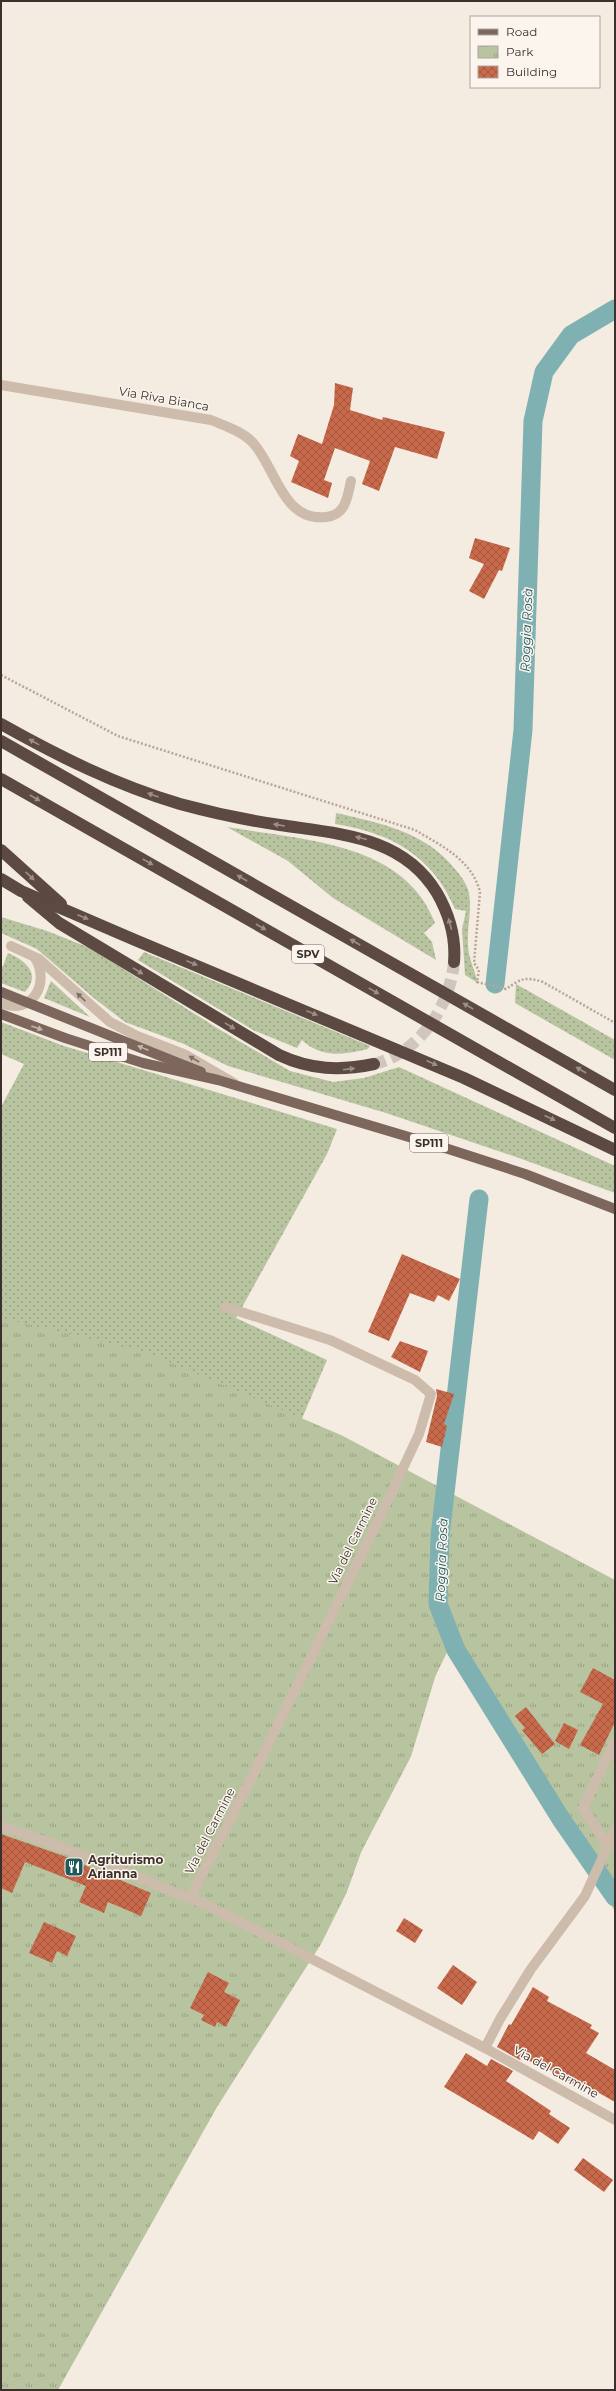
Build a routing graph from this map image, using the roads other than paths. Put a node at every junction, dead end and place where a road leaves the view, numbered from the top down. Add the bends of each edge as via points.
1 (1, 385) edge
2 (351, 481) dead end
3 (1, 724) edge
4 (1, 741) edge
5 (1, 779) edge
6 (1, 850) edge
7 (1, 879) edge
8 (21, 891) junction
9 (66, 910) junction
10 (11, 946) dead end
11 (34, 956) junction
12 (454, 962) tunnel mouth
13 (1, 992) edge
14 (26, 1002) junction
15 (1, 1003) edge
16 (1, 1014) edge
17 (374, 1064) tunnel mouth
18 (218, 1080) junction
19 (239, 1086) junction
20 (615, 1090) edge
21 (615, 1128) edge
22 (615, 1150) edge
23 (615, 1209) edge
24 (225, 1307) dead end
25 (615, 1741) edge
26 (1, 1826) edge
27 (615, 1830) edge
28 (608, 1847) junction
29 (190, 1898) junction
30 (485, 2048) junction
31 (615, 2120) edge

1 - 2 street, Via Riva Bianca via 211,420 253,442 266,459 284,496 299,511 318,518 334,516 344,509
12 -> 3 highway via 453,936 442,902 422,873 394,851 359,838 246,820 160,797 64,759
20 -> 4 highway
5 -> 21 highway, SPV
6 -> 9 highway
7 - 8 highway
8 - 9 highway
8 -> 17 highway via 59,923 279,1056 318,1068 343,1069
9 -> 22 highway via 438,1066
10 - 11 street
11 - 14 street via 40,969 41,982 38,992
19 -> 11 street via 186,1055 137,1036 110,1022
13 - 14 main road, SP111
14 - 15 street via 15,1007
18 -> 14 main road, SP111
16 -> 18 main road, SP111 via 143,1063
18 - 19 main road, SP111
19 - 23 main road, SP111 via 525,1174
24 - 29 street, Via del Carmine via 330,1340 415,1380 431,1394 419,1434 387,1502 259,1764
25 - 28 street via 583,1808
26 - 29 street, Via del Carmine via 60,1846
27 - 28 street
28 - 30 street via 592,1884 531,1969
29 - 30 street, Via del Carmine
30 - 31 street, Via del Carmine

